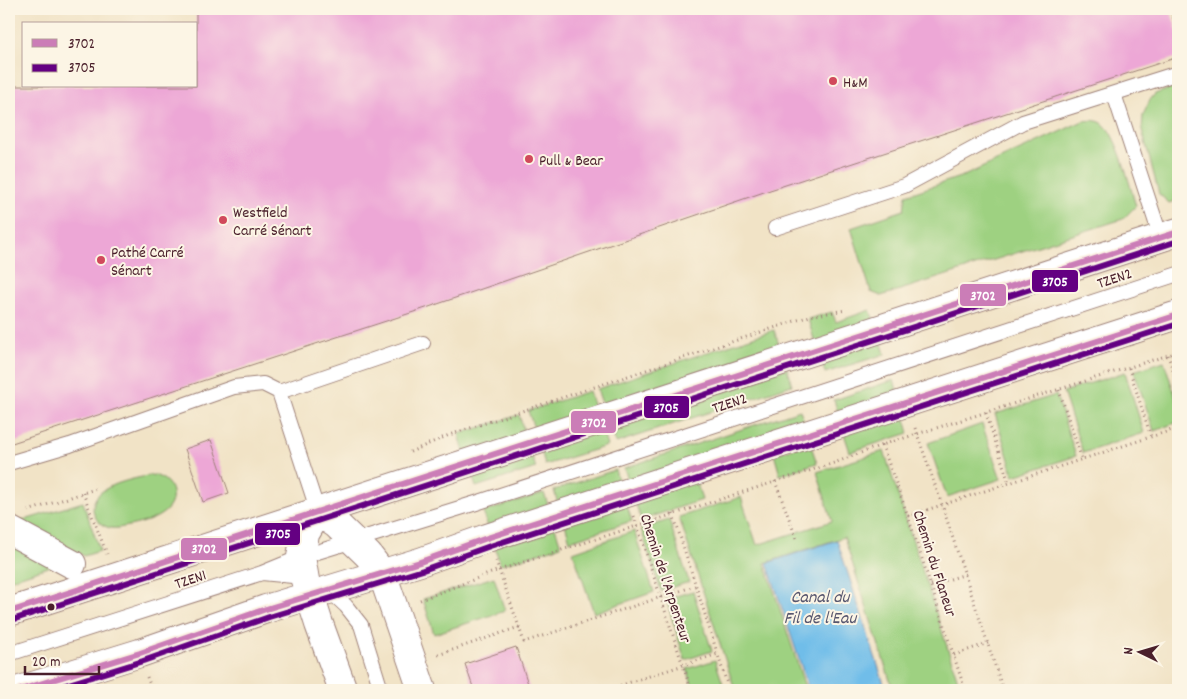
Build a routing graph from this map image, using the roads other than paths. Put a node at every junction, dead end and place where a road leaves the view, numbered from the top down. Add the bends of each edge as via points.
1 (1178, 73) edge
2 (1114, 94) junction
3 (775, 228) dead end
4 (1169, 235) edge
5 (1178, 274) edge
6 (1178, 315) edge
7 (423, 343) dead end
8 (279, 392) junction
9 (9, 463) edge
10 (318, 512) junction
11 (18, 520) edge
12 (353, 541) junction
13 (72, 564) dead end
14 (262, 573) junction
15 (382, 573) junction
16 (311, 581) junction
17 (273, 607) junction
18 (9, 612) edge
19 (318, 624) junction
20 (9, 654) edge
21 (342, 687) edge
22 (20, 690) edge
23 (381, 690) edge
24 (422, 690) edge

1 - 2 lane
2 - 3 lane via 1023,122 904,186
2 - 4 lane
4 - 10 street
5 - 12 lane, TZEN2
6 - 15 street
7 - 8 lane
8 - 9 lane via 263,384 234,387
8 - 10 lane
10 - 12 street
10 - 16 street via 305,534
10 - 18 street
11 - 13 street
12 - 15 street
12 - 16 lane, TZEN2
14 - 16 lane, TZEN2
14 - 16 lane, TZEN1
14 - 20 lane, TZEN1
15 - 16 street
15 - 24 street
16 - 17 street
16 - 19 street
16 - 23 lane, TZEN1 via 346,606 361,625
17 - 19 street via 289,607 304,612
17 - 22 street
19 - 21 street

